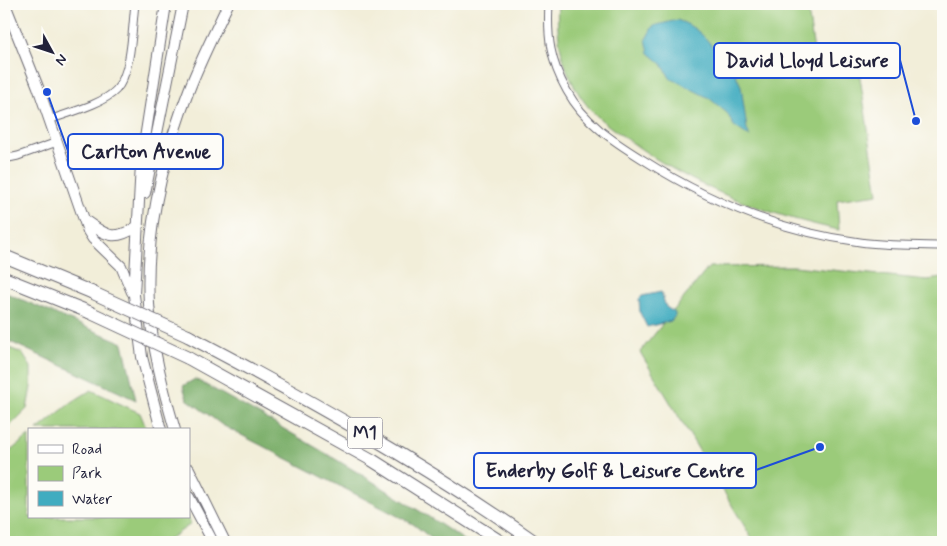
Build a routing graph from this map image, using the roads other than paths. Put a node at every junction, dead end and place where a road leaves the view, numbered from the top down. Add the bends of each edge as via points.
1 (5, 4) edge
2 (135, 4) edge
3 (166, 4) edge
4 (184, 4) edge
5 (228, 4) edge
6 (549, 4) edge
7 (49, 120) junction
8 (57, 142) junction
9 (4, 158) edge
10 (86, 221) junction
11 (139, 222) junction
12 (943, 246) edge
13 (4, 256) edge
14 (4, 278) edge
15 (134, 295) junction
16 (160, 428) edge
17 (174, 428) edge
18 (190, 471) edge
19 (190, 499) edge
20 (213, 542) edge
21 (225, 542) edge
22 (501, 542) edge
23 (535, 542) edge

1 - 7 main road
2 - 7 street via 127,68 116,90
3 - 11 main road via 141,164
4 - 11 main road
5 - 17 main road via 189,90 155,208 149,303 155,353
6 - 12 street via 547,34 551,55 576,105 599,129 669,177 739,211 786,227 860,242
7 - 8 main road
8 - 9 street
8 - 10 main road
10 - 11 main road via 99,231 114,236 123,236
10 - 15 main road via 93,239 121,266
11 - 15 main road
13 - 23 highway, M1, bridge via 188,336 326,410 472,498
14 - 22 highway, M1, bridge via 89,312 188,358 372,460
15 - 16 main road via 142,357
18 - 21 main road
19 - 20 main road

